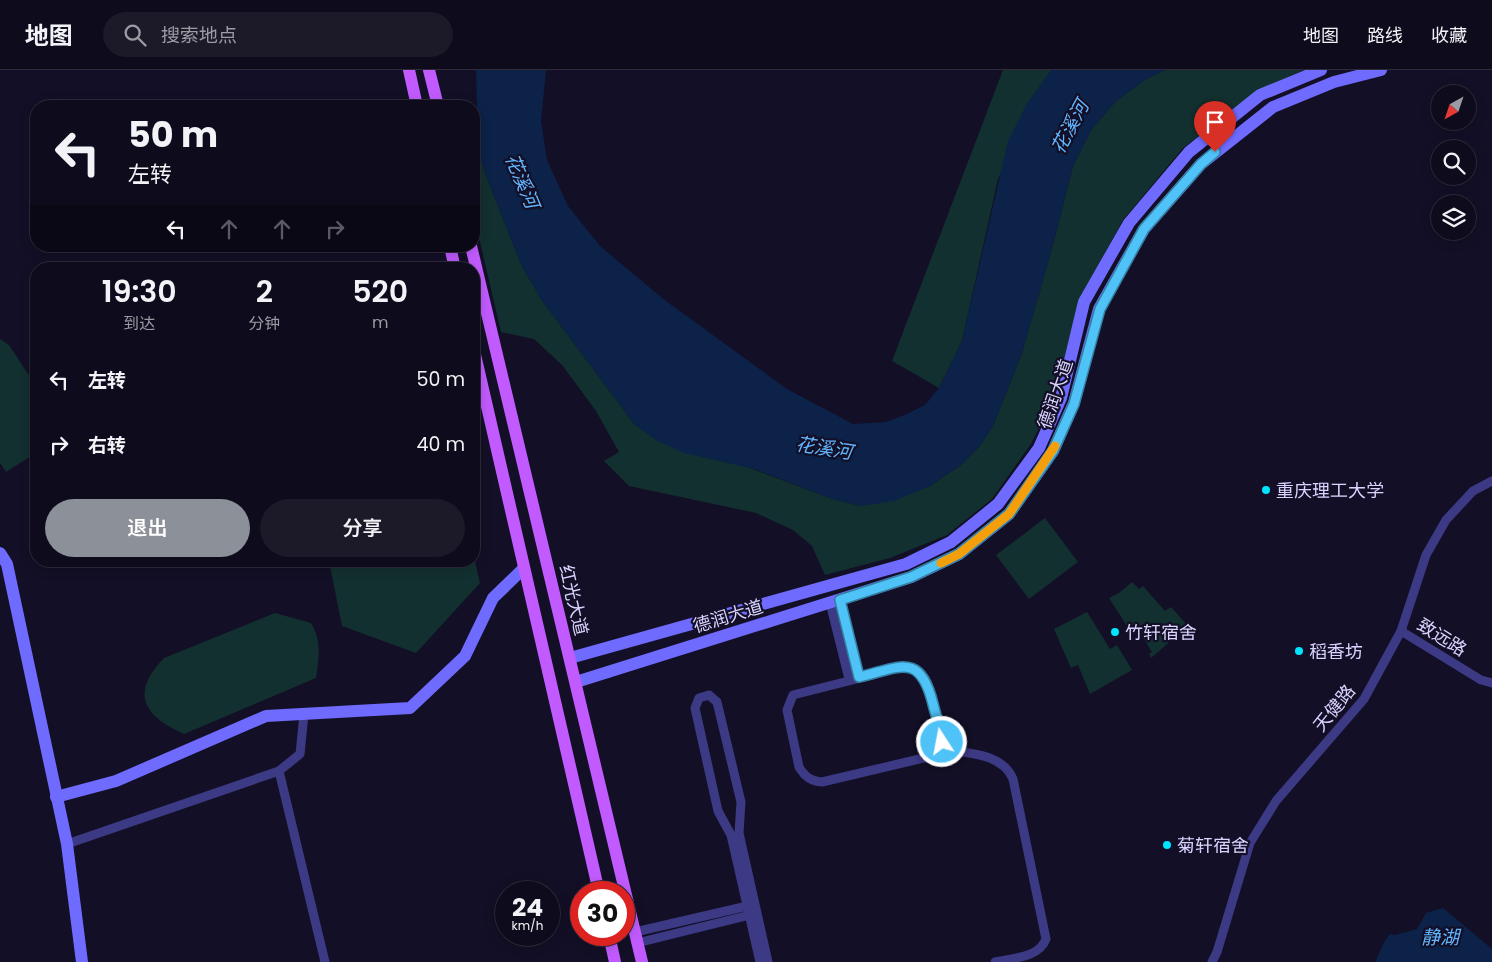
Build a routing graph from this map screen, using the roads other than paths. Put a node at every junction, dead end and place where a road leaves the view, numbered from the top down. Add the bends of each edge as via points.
1 (409, 70) edge
2 (429, 70) edge
3 (1321, 70) edge
4 (1381, 70) edge
5 (416, 100) edge
6 (436, 100) edge
7 (480, 280) edge
8 (480, 376) edge
9 (1492, 481) edge
10 (2, 561) edge
11 (524, 568) junction
12 (835, 601) junction
13 (1401, 631) junction
14 (570, 658) junction
15 (859, 677) junction
16 (849, 680) junction
17 (576, 682) junction
18 (1492, 683) edge
19 (304, 714) junction
20 (939, 749) junction
21 (279, 771) junction
22 (56, 797) junction
23 (67, 844) junction
24 (596, 881) edge
25 (752, 910) junction
26 (636, 937) junction
27 (611, 946) edge
28 (82, 962) edge
29 (325, 962) edge
30 (615, 962) edge
31 (642, 962) edge
32 (760, 962) edge
33 (768, 962) edge
34 (995, 962) edge
35 (1212, 962) edge

1 - 5 main road
2 - 6 main road
3 - 14 main road, 德润大道 via 1260,95 1196,146 1129,223 1084,302 1061,398 1039,448 998,504 950,542 906,564
4 - 12 main road, 德润大道 via 1334,82 1273,108 1201,164 1144,229 1100,309 1071,412 1053,451 1009,514 959,554 911,577
7 - 14 main road, 红光大道
8 - 11 main road
9 - 13 street, 天健路 via 1472,491 1446,520 1426,555
10 - 22 main road
11 - 19 main road via 493,598 464,656 410,708
11 - 24 main road
12 - 15 street
12 - 16 street
12 - 17 main road, 德润大道
13 - 18 street, 致远路
13 - 35 street, 天健路 via 1364,700 1276,801 1250,843
14 - 17 main road, 红光大道
15 - 16 street
15 - 20 street via 904,666 912,667 924,676 942,736
16 - 20 street via 798,692 787,704 799,767 808,778 822,782 928,757
17 - 26 main road, 红光大道
19 - 21 street via 300,754
19 - 22 main road via 266,716 116,781
20 - 34 street via 992,758 1006,766 1014,779 1046,939 1042,947 1032,954
21 - 23 street
21 - 29 street
22 - 23 main road
23 - 28 main road
25 - 25 street via 740,833 741,802 718,702 710,696 699,698 695,708 718,811 731,835
25 - 26 street
25 - 32 street
25 - 33 street
26 - 31 main road, 红光大道
27 - 30 main road

